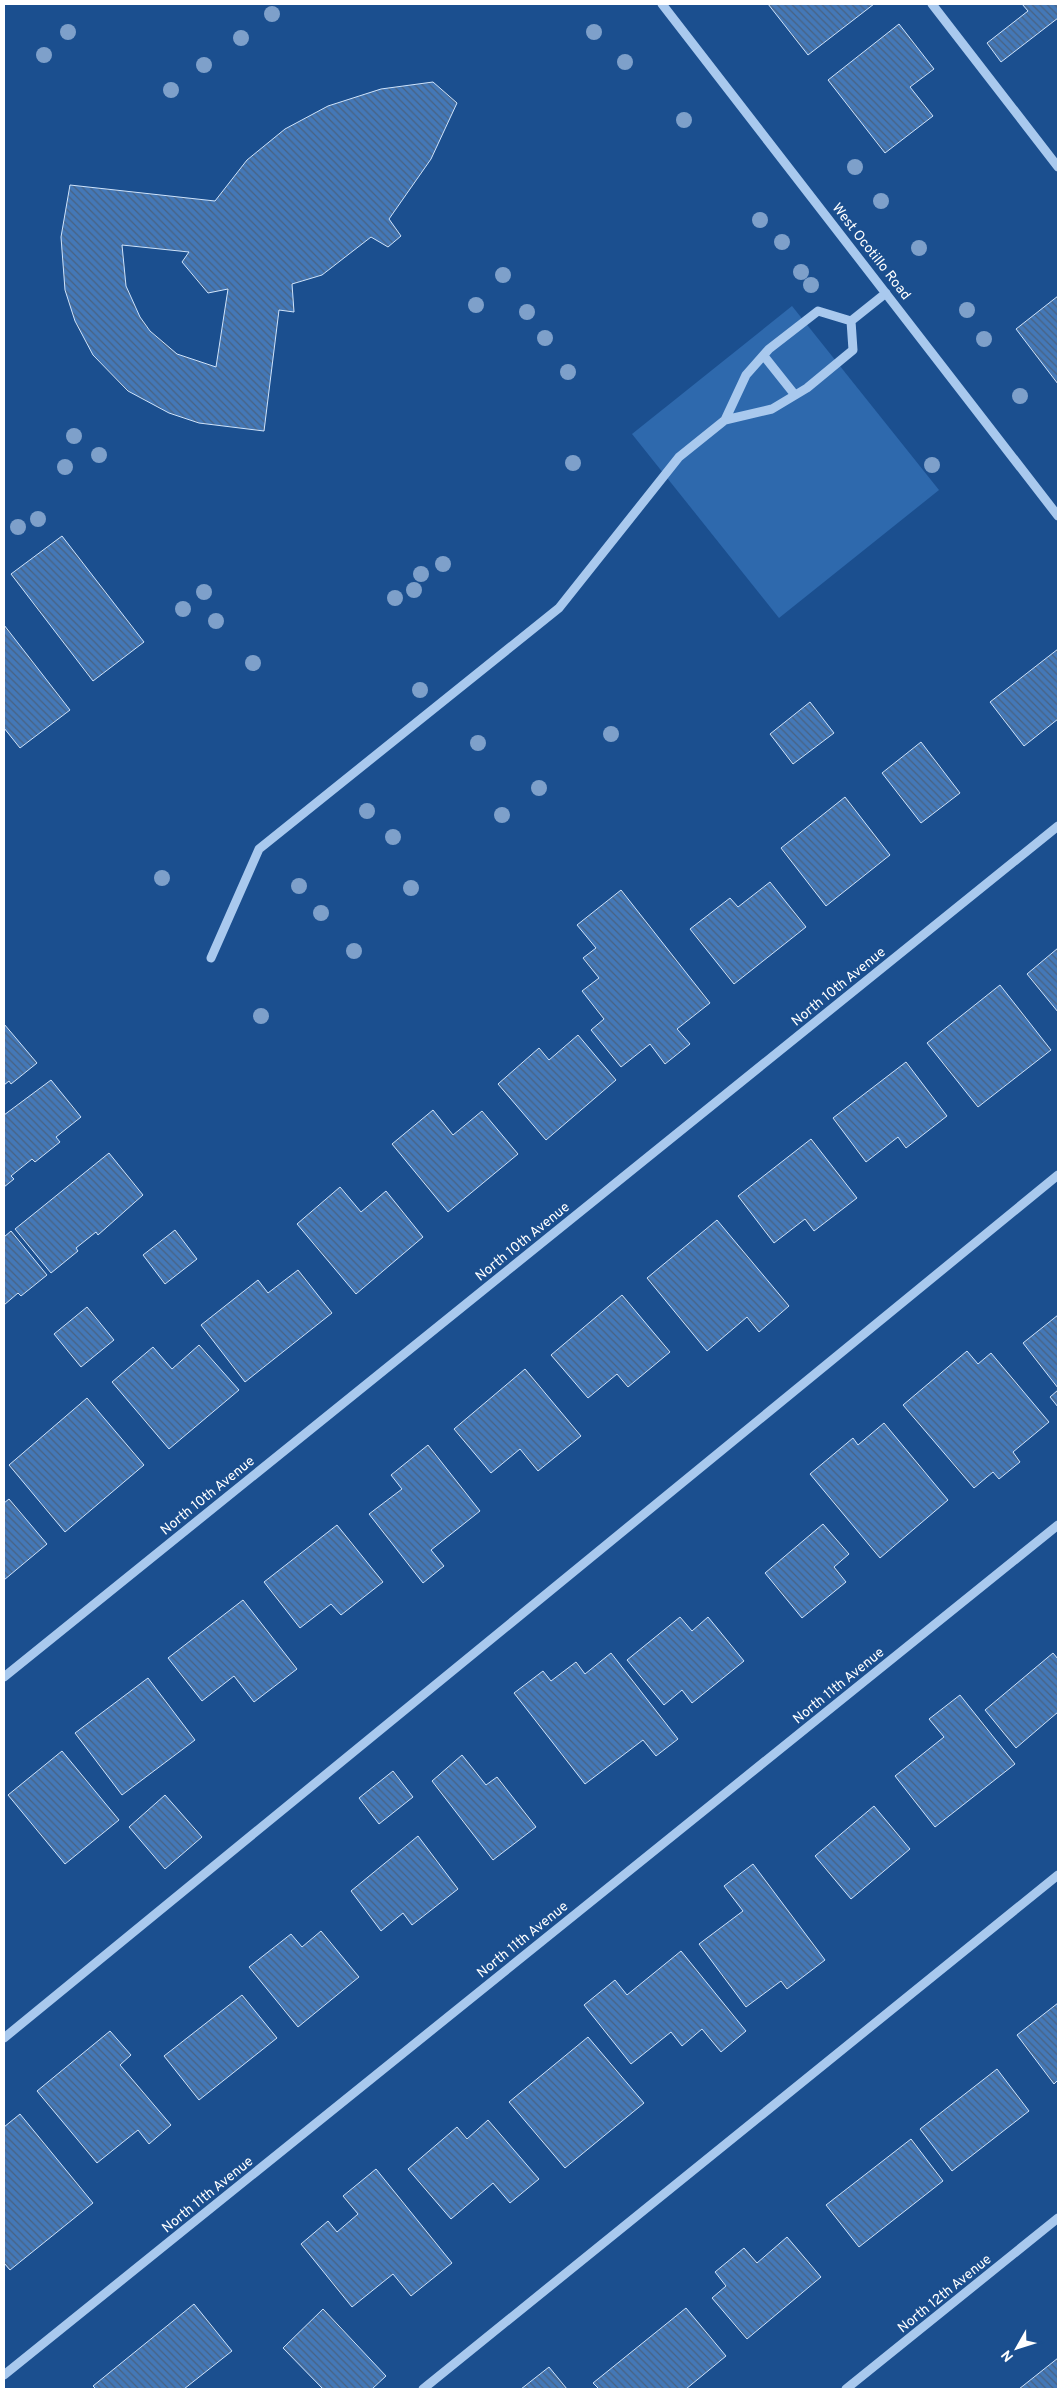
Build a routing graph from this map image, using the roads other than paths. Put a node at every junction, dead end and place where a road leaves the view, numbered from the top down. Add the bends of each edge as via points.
1 (662, 4) edge
2 (932, 4) edge
3 (1058, 168) edge
4 (886, 293) junction
5 (851, 321) junction
6 (764, 356) junction
7 (795, 396) junction
8 (725, 420) junction
9 (1058, 516) edge
10 (1058, 826) edge
11 (211, 958) dead end
12 (1058, 1175) edge
13 (1058, 1525) edge
14 (4, 1677) edge
15 (1058, 1875) edge
16 (4, 2038) edge
17 (1058, 2218) edge
18 (4, 2375) edge
19 (423, 2389) edge
20 (846, 2389) edge

1 - 4 street, West Ocotillo Road
2 - 3 street
4 - 5 street
4 - 9 street, West Ocotillo Road
5 - 6 street via 818,311
5 - 7 street via 853,350
6 - 7 street
6 - 8 street via 746,375
7 - 8 street via 772,409
8 - 11 street via 679,457 559,608 259,849
10 - 14 street, North 10th Avenue
12 - 16 street
13 - 18 street, North 11th Avenue
15 - 19 street
17 - 20 street, North 12th Avenue

